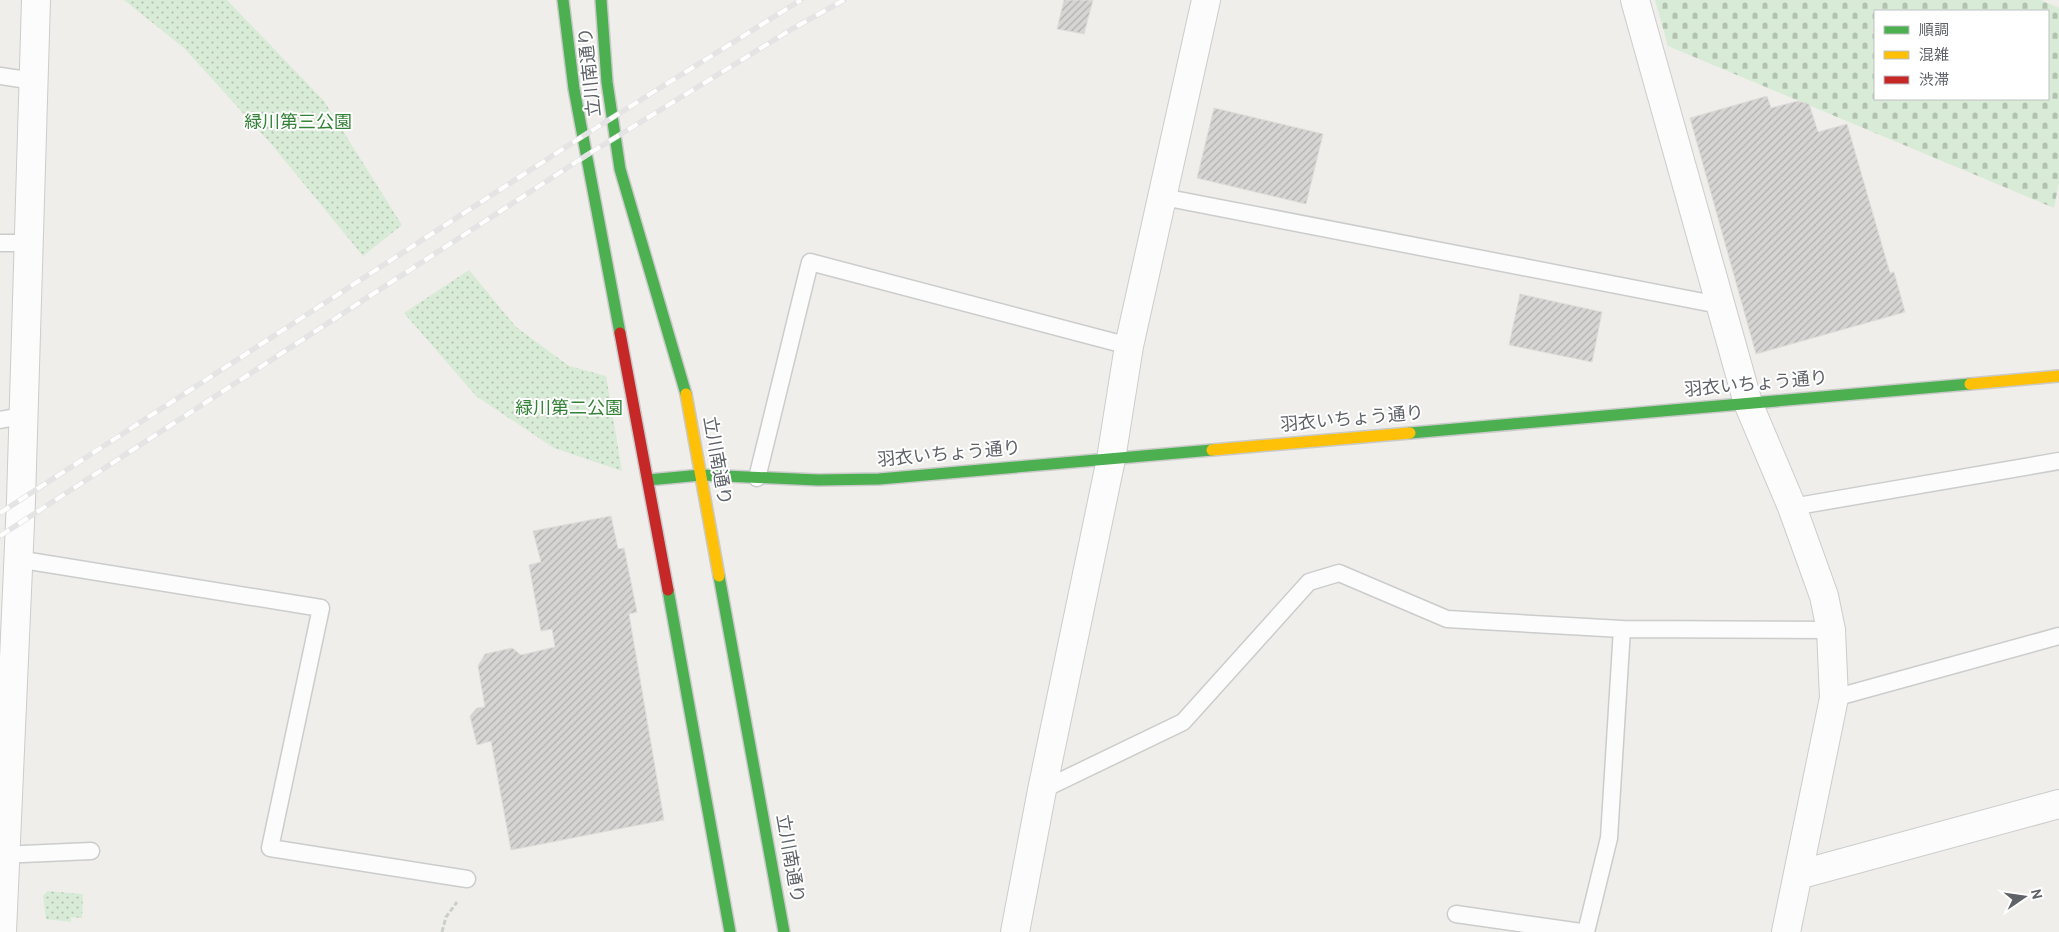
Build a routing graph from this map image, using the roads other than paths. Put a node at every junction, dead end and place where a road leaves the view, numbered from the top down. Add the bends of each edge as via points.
1 (36, 0) edge
2 (563, 0) edge
3 (601, 0) edge
4 (1206, 0) edge
5 (1635, 0) edge
6 (0, 76) edge
7 (34, 82) junction
8 (1163, 197) junction
9 (0, 243) edge
10 (28, 243) junction
11 (1720, 306) junction
12 (1129, 346) junction
13 (2059, 376) edge
14 (1748, 403) junction
15 (11, 418) edge
16 (1111, 459) junction
17 (2059, 461) edge
18 (701, 475) junction
19 (757, 478) junction
20 (648, 480) junction
21 (1792, 506) junction
22 (17, 558) junction
23 (1622, 629) junction
24 (1831, 630) junction
25 (2059, 636) edge
26 (1834, 698) junction
27 (1042, 790) junction
28 (2059, 804) edge
29 (91, 851) dead end
30 (2, 855) edge
31 (1798, 875) junction
32 (467, 879) dead end
33 (1456, 914) dead end
34 (2, 932) edge
35 (730, 932) edge
36 (784, 932) edge
37 (1015, 932) edge
38 (1582, 932) edge
39 (1586, 932) edge
40 (1786, 932) edge

1 - 7 street
2 - 20 street, 立川南通り via 574,89
3 - 18 street, 立川南通り via 607,82 620,169 686,395
4 - 8 street
5 - 11 street
6 - 7 lane
7 - 10 street
8 - 11 lane
8 - 12 street
9 - 10 lane
10 - 15 street
11 - 14 street
12 - 16 street
12 - 19 lane via 810,262
13 - 14 street, 羽衣いちょう通り
14 - 16 street, 羽衣いちょう通り
14 - 21 street
15 - 22 street via 20,500
16 - 19 street, 羽衣いちょう通り via 880,479
16 - 27 street
17 - 21 lane
18 - 19 street, 羽衣いちょう通り
18 - 20 street, 羽衣いちょう通り
18 - 36 street, 立川南通り
20 - 35 street, 立川南通り
21 - 24 street via 1824,596
22 - 30 street
22 - 32 lane via 321,608 270,848
23 - 24 lane
23 - 27 lane via 1447,619 1339,573 1309,582 1183,722
23 - 39 lane via 1609,838
24 - 26 street
25 - 26 lane
26 - 31 street
27 - 37 street
28 - 31 street
29 - 30 lane
30 - 34 street
31 - 40 street
33 - 38 lane

